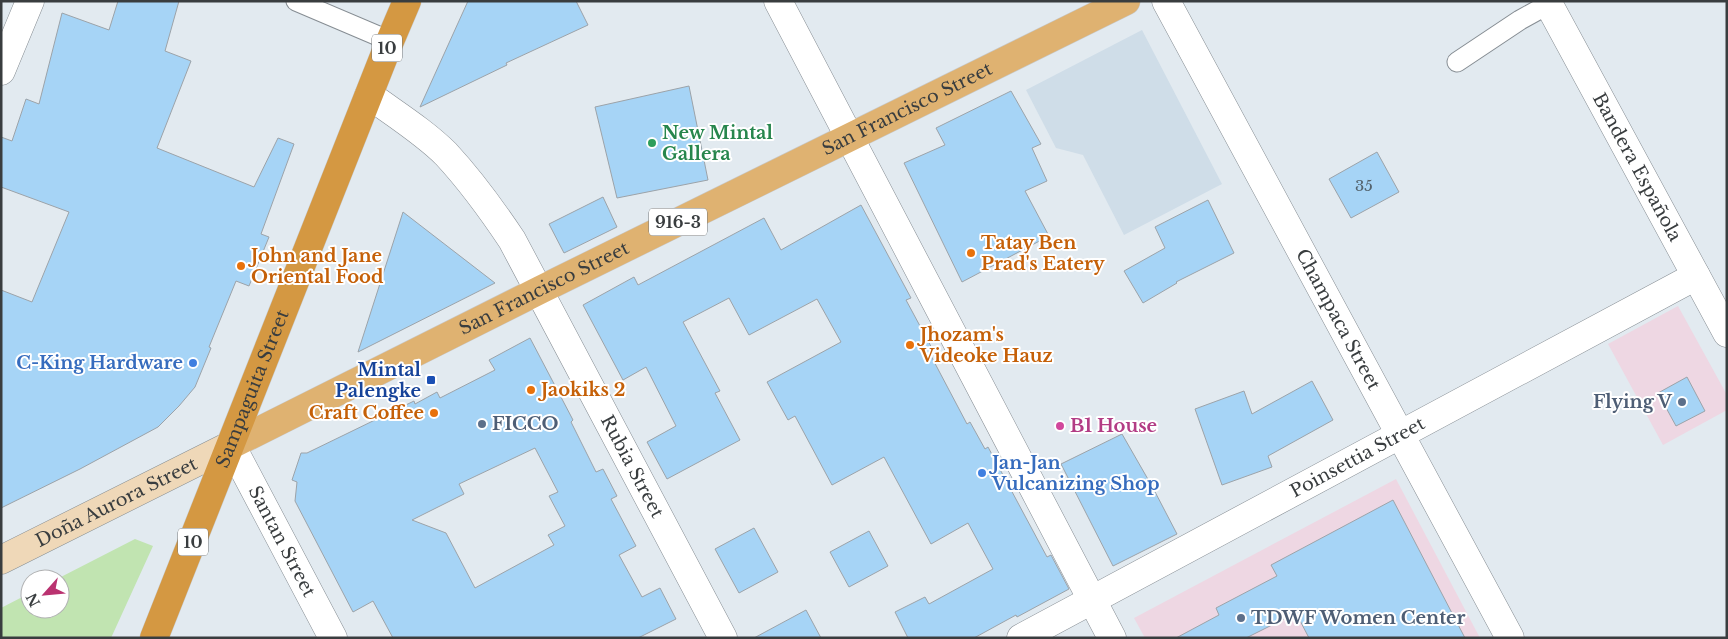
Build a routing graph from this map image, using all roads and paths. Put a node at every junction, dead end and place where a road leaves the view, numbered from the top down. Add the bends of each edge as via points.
1 (30, 1) edge
2 (296, 1) edge
3 (407, 1) edge
4 (778, 1) edge
5 (1126, 1) edge
6 (1166, 1) edge
7 (1548, 3) edge
8 (390, 41) junction
9 (1457, 62) dead end
10 (1, 71) edge
11 (369, 95) junction
12 (849, 137) junction
13 (1696, 276) junction
14 (540, 290) junction
15 (1727, 333) edge
16 (1400, 435) junction
17 (231, 445) junction
18 (1, 560) edge
19 (1092, 600) junction
20 (154, 638) edge
21 (333, 638) edge
22 (723, 638) edge
23 (1021, 638) edge
24 (1112, 638) edge
25 (1510, 638) edge

1 - 10 street
2 - 8 lane
3 - 8 highway, Sampaguita Street / 10
4 - 12 street
5 - 12 main road, San Francisco Street / 916-3
6 - 16 street, Champaca Street
7 - 9 lane
7 - 13 street, Bandera Española
8 - 11 highway, Sampaguita Street / 10
11 - 14 street, Rubia Street via 445,153 481,193
11 - 17 highway, Sampaguita Street / 10
12 - 14 main road, San Francisco Street / 916-3
12 - 19 street
13 - 15 street, Bandera Española
13 - 16 street, Poinsettia Street
14 - 17 main road, San Francisco Street / 916-3
14 - 22 street, Rubia Street
16 - 19 street, Poinsettia Street
16 - 25 street, Champaca Street
17 - 18 main road, Doña Aurora Street
17 - 20 highway, Sampaguita Street / 10
17 - 21 street, Santan Street
19 - 23 street, Poinsettia Street
19 - 24 street

